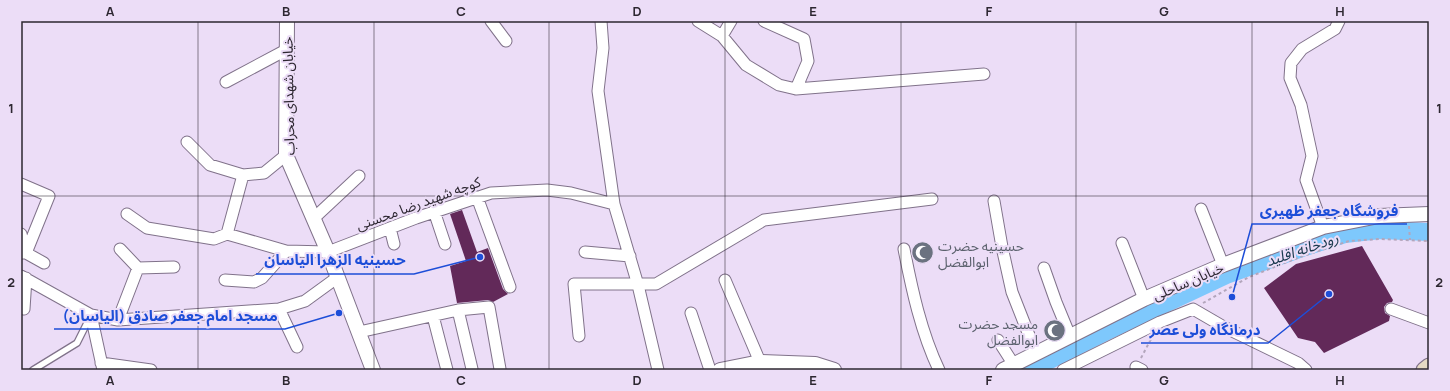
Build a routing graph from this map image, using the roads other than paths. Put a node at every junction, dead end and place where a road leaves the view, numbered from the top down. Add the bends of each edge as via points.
1 (287, 21) edge
2 (491, 21) edge
3 (601, 21) edge
4 (698, 21) edge
5 (731, 21) edge
6 (764, 21) edge
7 (1339, 21) edge
8 (722, 36) junction
9 (506, 41) dead end
10 (286, 50) junction
11 (984, 74) dead end
12 (226, 82) dead end
13 (796, 89) junction
14 (187, 142) dead end
15 (286, 154) junction
16 (243, 175) junction
17 (359, 176) dead end
18 (21, 184) edge
19 (477, 197) junction
20 (932, 199) dead end
21 (994, 201) dead end
22 (614, 204) junction
23 (1201, 209) dead end
24 (434, 211) junction
25 (126, 214) dead end
26 (1429, 214) edge
27 (314, 219) junction
28 (1323, 227) junction
29 (390, 228) junction
30 (21, 234) edge
31 (227, 234) junction
32 (1122, 243) dead end
33 (394, 244) dead end
34 (445, 244) dead end
35 (120, 249) dead end
36 (904, 249) dead end
37 (286, 251) junction
38 (328, 252) junction
39 (585, 252) dead end
40 (24, 253) edge
41 (630, 256) junction
42 (44, 263) dead end
43 (1224, 265) junction
44 (174, 267) dead end
45 (138, 268) junction
46 (1044, 268) dead end
47 (23, 277) edge
48 (338, 277) junction
49 (224, 280) dead end
50 (725, 280) dead end
51 (638, 285) junction
52 (510, 287) dead end
53 (1144, 299) junction
54 (21, 308) edge
55 (279, 309) junction
56 (1391, 309) dead end
57 (458, 310) junction
58 (691, 313) dead end
59 (91, 315) junction
60 (433, 316) junction
61 (118, 320) junction
62 (1429, 323) edge
63 (359, 332) junction
64 (579, 336) dead end
65 (1070, 336) junction
66 (998, 340) dead end
67 (297, 347) dead end
68 (1036, 353) junction
69 (760, 362) junction
70 (1429, 366) edge
71 (102, 367) edge
72 (1008, 367) edge
73 (472, 369) edge
74 (500, 369) dead end
75 (33, 370) edge
76 (151, 370) edge
77 (373, 370) edge
78 (447, 370) edge
79 (658, 370) edge
80 (710, 370) edge
81 (720, 370) edge
82 (834, 370) edge
83 (939, 370) edge
84 (1063, 370) edge
85 (1306, 370) edge
86 (1424, 370) edge

1 - 10 street, خیابان شهدای محراب
2 - 9 street
3 - 22 street via 603,48 598,91
4 - 8 street
5 - 8 street
6 - 13 street via 804,39 808,61
7 - 28 street via 1335,29 1302,48 1291,63 1290,78 1301,105 1312,156 1306,180
8 - 13 street via 746,65 779,84
10 - 12 street
10 - 15 street, خیابان شهدای محراب
11 - 13 street
14 - 16 street via 210,165
15 - 16 street via 264,173
15 - 27 street, خیابان شهدای محراب
16 - 31 street
17 - 27 street
18 - 40 street via 49,196
19 - 22 street, کوچه شهید رضا محسنی via 491,193 547,190
19 - 24 street, کوچه شهید رضا محسنی
19 - 52 street
20 - 51 street via 764,220 656,284
21 - 68 street via 1012,292
22 - 41 street
23 - 43 street
24 - 29 street, کوچه شهید رضا محسنی
24 - 34 street
25 - 31 street via 147,228 214,240
26 - 28 street, خیابان ساحلی via 1379,216
27 - 38 street, خیابان شهدای محراب
28 - 43 street, خیابان ساحلی
29 - 33 street
29 - 38 street, کوچه شهید رضا محسنی
30 - 40 street
31 - 37 street
32 - 53 street
35 - 45 street
36 - 83 street via 913,295
37 - 38 street
37 - 49 street via 262,278 254,282
38 - 48 street, خیابان شهدای محراب
39 - 41 street
40 - 42 street
41 - 51 street
43 - 53 street, خیابان ساحلی
44 - 45 street
45 - 61 street
46 - 65 street
47 - 54 street via 24,309
47 - 59 street
48 - 55 street via 305,302
48 - 63 street, خیابان شهدای محراب
50 - 69 street
51 - 64 street via 574,284
51 - 79 street
53 - 65 street, خیابان ساحلی
55 - 61 street
55 - 67 street
56 - 62 street
57 - 60 street
57 - 73 street
57 - 74 street via 489,307
58 - 80 street
59 - 61 street
59 - 71 street
59 - 75 lane via 77,343
60 - 63 street
60 - 78 street
63 - 77 street, خیابان شهدای محراب
65 - 68 street, خیابان ساحلی
66 - 72 street
68 - 72 street, خیابان ساحلی
69 - 81 street
69 - 82 street via 815,364
70 - 86 main road
71 - 76 street
84 - 85 street, خیابان ساحلی via 1160,322 1193,309 1298,363

